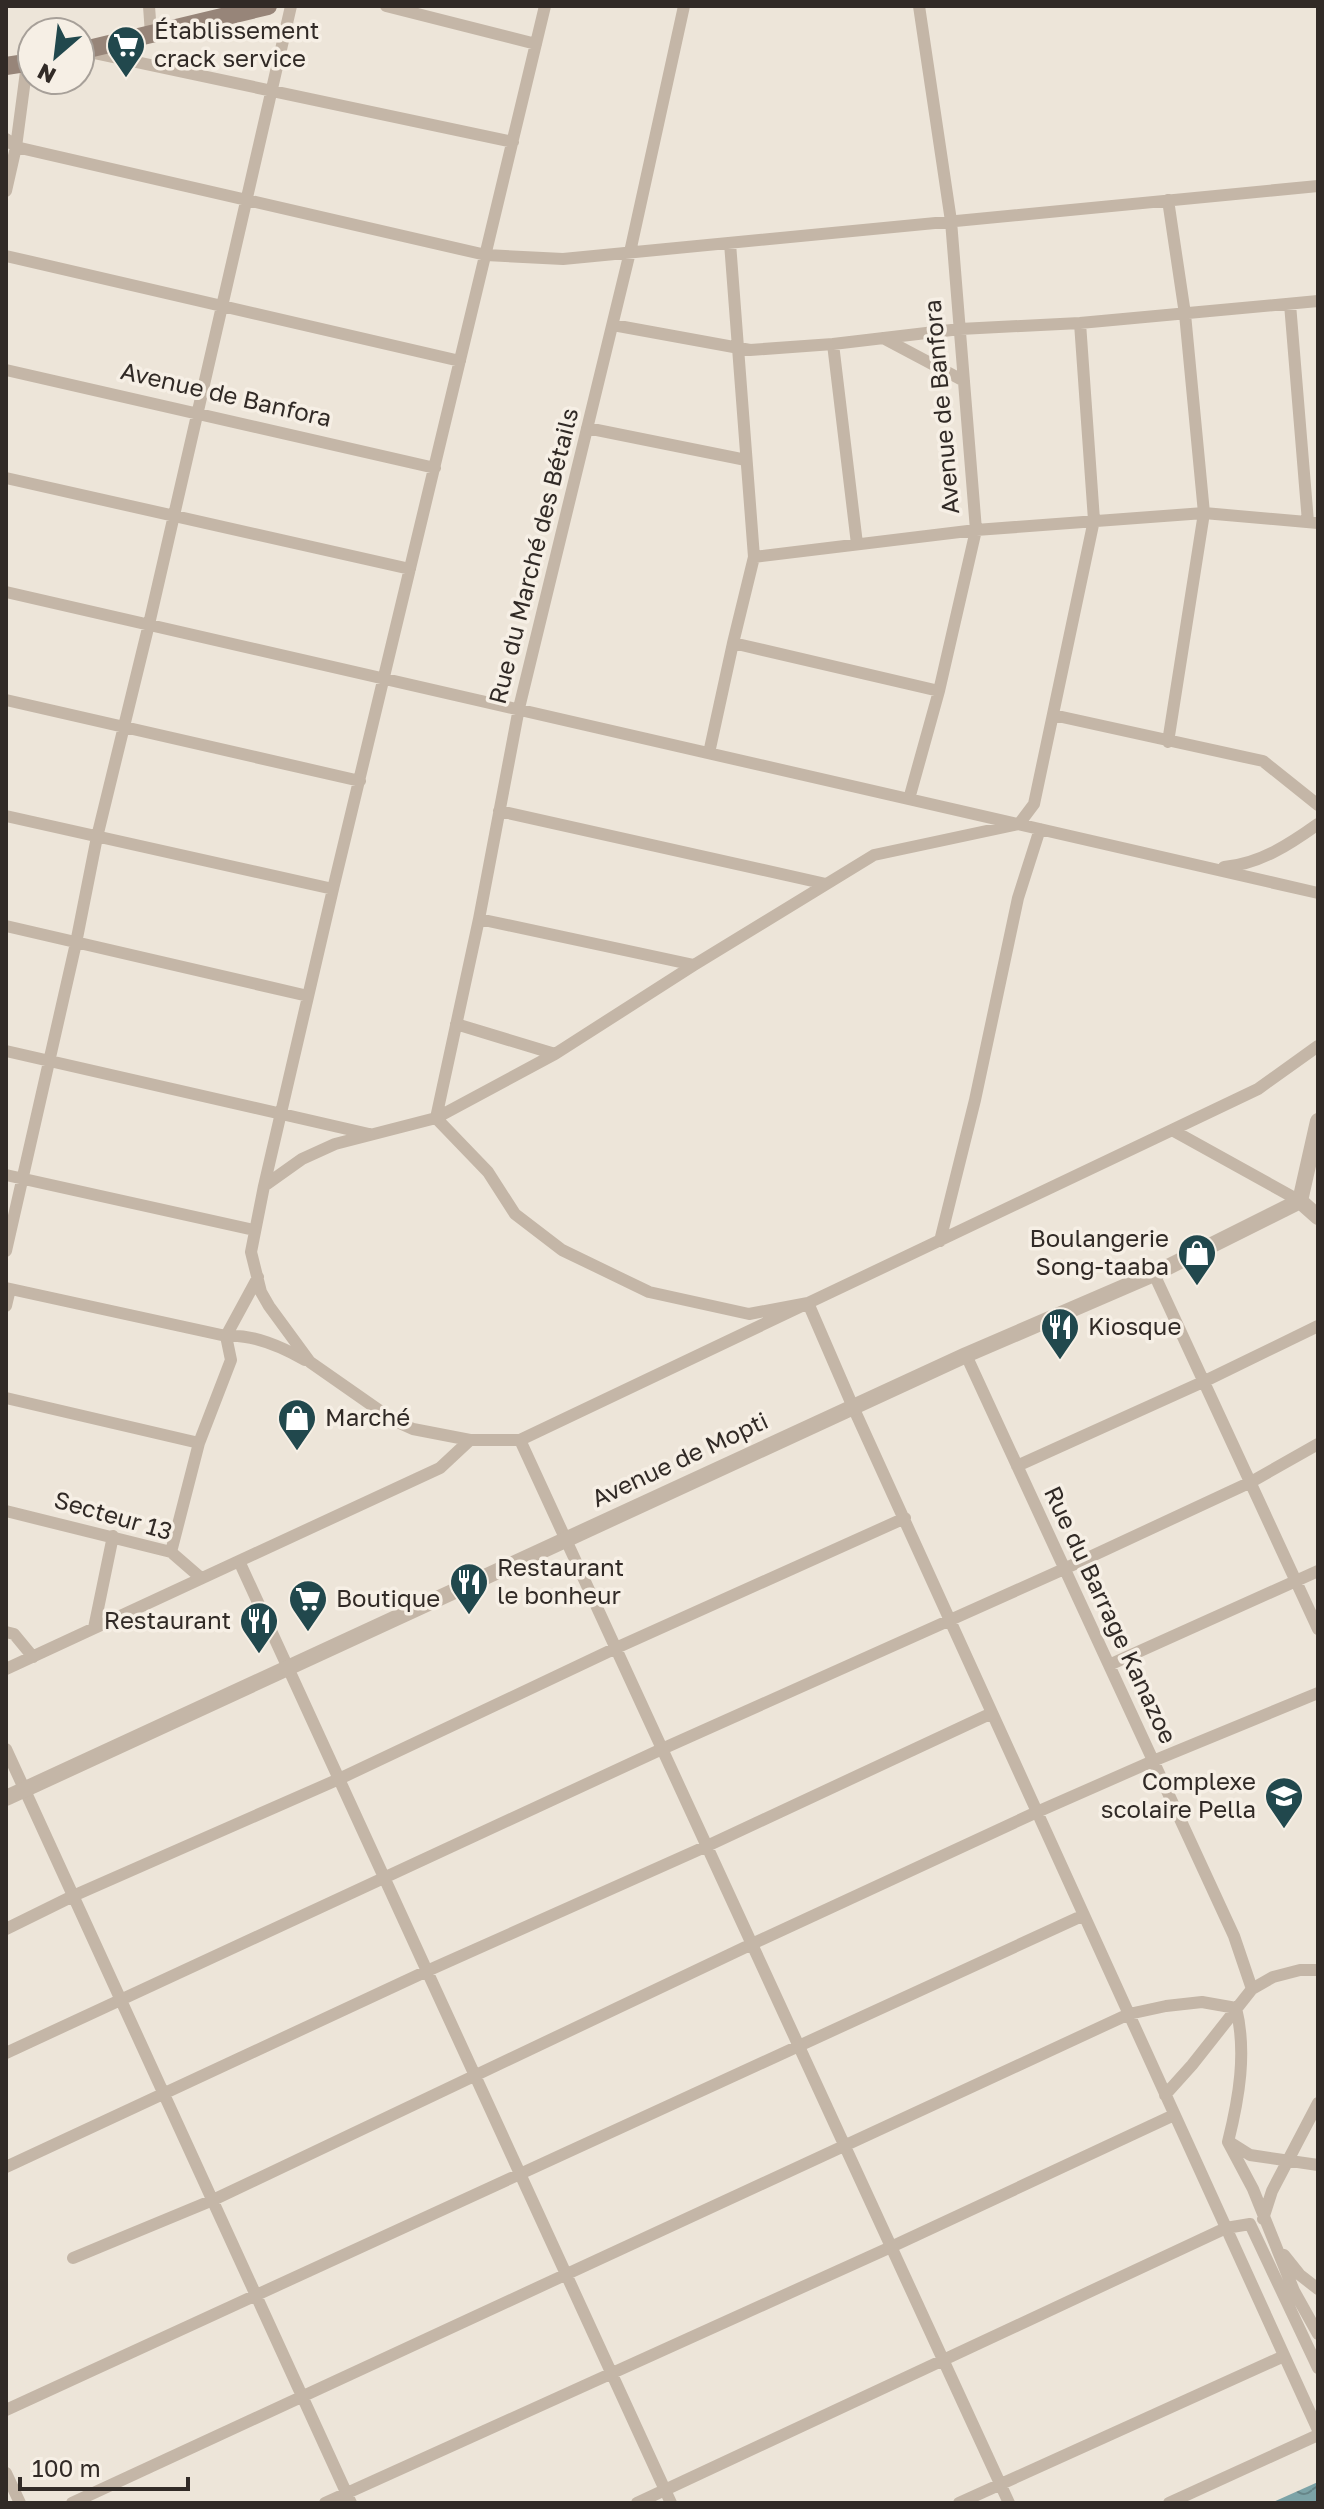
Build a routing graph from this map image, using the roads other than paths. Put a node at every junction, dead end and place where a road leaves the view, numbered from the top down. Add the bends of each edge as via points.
1 (149, 6) edge
2 (268, 6) edge
3 (291, 6) edge
4 (386, 6) edge
5 (545, 6) edge
6 (684, 6) edge
7 (919, 6) edge
8 (151, 34) junction
9 (536, 44) junction
10 (96, 47) edge
11 (96, 54) edge
12 (271, 91) junction
13 (22, 96) edge
14 (513, 142) junction
15 (11, 143) edge
16 (1318, 186) edge
17 (6, 191) edge
18 (246, 200) junction
19 (1168, 200) junction
20 (951, 221) junction
21 (730, 243) junction
22 (630, 252) junction
23 (486, 255) junction
24 (6, 256) edge
25 (1318, 301) edge
26 (1290, 304) junction
27 (222, 306) junction
28 (1185, 314) junction
29 (1080, 323) junction
30 (613, 325) junction
31 (960, 329) junction
32 (883, 338) junction
33 (833, 344) junction
34 (738, 348) junction
35 (460, 361) junction
36 (6, 370) edge
37 (964, 381) junction
38 (197, 414) junction
39 (587, 428) junction
40 (746, 460) junction
41 (435, 468) junction
42 (6, 478) edge
43 (1204, 513) junction
44 (174, 515) junction
45 (1094, 520) junction
46 (1313, 522) edge
47 (976, 530) junction
48 (857, 544) junction
49 (754, 557) junction
50 (410, 569) junction
51 (6, 592) edge
52 (149, 624) junction
53 (733, 643) junction
54 (384, 678) junction
55 (939, 691) junction
56 (6, 700) edge
57 (519, 708) junction
58 (1053, 715) junction
59 (123, 727) junction
60 (1168, 742) junction
61 (709, 753) junction
62 (360, 781) junction
63 (909, 799) junction
64 (1318, 805) edge
65 (499, 811) junction
66 (6, 816) edge
67 (1019, 824) junction
68 (1318, 824) edge
69 (1040, 829) junction
70 (97, 837) junction
71 (1213, 869) junction
72 (826, 884) junction
73 (333, 889) junction
74 (1318, 893) edge
75 (479, 919) junction
76 (6, 926) edge
77 (76, 943) junction
78 (694, 965) junction
79 (308, 996) junction
80 (456, 1024) junction
81 (1318, 1046) edge
82 (6, 1051) edge
83 (555, 1054) junction
84 (49, 1061) junction
85 (280, 1114) junction
86 (436, 1118) junction
87 (1318, 1121) edge
88 (1172, 1130) junction
89 (372, 1135) junction
90 (6, 1175) edge
91 (23, 1178) junction
92 (264, 1186) junction
93 (1300, 1201) junction
94 (1318, 1217) edge
95 (254, 1230) junction
96 (940, 1241) junction
97 (6, 1251) edge
98 (1154, 1274) junction
99 (258, 1277) junction
100 (8, 1288) edge
101 (808, 1303) junction
102 (6, 1306) edge
103 (1318, 1326) edge
104 (226, 1336) junction
105 (966, 1355) junction
106 (310, 1362) junction
107 (1205, 1381) junction
108 (6, 1398) edge
109 (853, 1407) junction
110 (470, 1440) junction
111 (520, 1440) junction
112 (199, 1443) junction
113 (1318, 1444) edge
114 (1017, 1466) junction
115 (1251, 1482) junction
116 (6, 1511) edge
117 (905, 1518) junction
118 (113, 1536) junction
119 (566, 1539) junction
120 (171, 1552) junction
121 (239, 1561) junction
122 (1064, 1569) junction
123 (1318, 1571) edge
124 (201, 1578) junction
125 (1296, 1581) junction
126 (949, 1620) junction
127 (94, 1628) junction
128 (1318, 1629) edge
129 (6, 1632) edge
130 (616, 1648) junction
131 (33, 1657) junction
132 (1109, 1665) junction
133 (288, 1668) junction
134 (6, 1669) edge
135 (1318, 1693) edge
136 (992, 1713) junction
137 (6, 1749) edge
138 (662, 1749) junction
139 (1153, 1761) junction
140 (339, 1779) junction
141 (24, 1789) junction
142 (6, 1798) edge
143 (1037, 1812) junction
144 (707, 1846) junction
145 (385, 1879) junction
146 (73, 1896) junction
147 (1084, 1915) junction
148 (6, 1929) edge
149 (752, 1944) junction
150 (1318, 1970) edge
151 (427, 1971) junction
152 (1252, 1989) junction
153 (120, 1999) junction
154 (1236, 2008) junction
155 (1129, 2014) junction
156 (798, 2044) junction
157 (6, 2053) edge
158 (475, 2076) junction
159 (165, 2095) junction
160 (1165, 2095) junction
161 (1318, 2103) edge
162 (1174, 2115) junction
163 (1228, 2142) junction
164 (844, 2145) junction
165 (1287, 2162) junction
166 (1318, 2165) edge
167 (6, 2167) edge
168 (520, 2174) junction
169 (213, 2200) junction
170 (1263, 2219) junction
171 (1226, 2228) junction
172 (1273, 2239) junction
173 (891, 2247) junction
174 (73, 2258) dead end
175 (566, 2273) junction
176 (1318, 2289) edge
177 (256, 2296) junction
178 (1318, 2334) edge
179 (1284, 2356) junction
180 (944, 2362) junction
181 (1318, 2368) edge
182 (612, 2373) junction
183 (303, 2398) junction
184 (6, 2410) edge
185 (1318, 2433) edge
186 (6, 2473) edge
187 (1000, 2484) junction
188 (666, 2490) junction
189 (349, 2498) edge
190 (20, 2503) edge
191 (72, 2503) edge
192 (325, 2503) edge
193 (637, 2503) edge
194 (671, 2503) edge
195 (959, 2503) edge
196 (1009, 2503) edge
197 (1169, 2503) edge

1 - 8 street
2 - 8 main road
3 - 12 street
4 - 9 street
5 - 9 street
6 - 22 street, Rue du Marché des Bétails
7 - 20 street, Avenue de Banfora
8 - 10 main road
9 - 14 street
11 - 12 street
12 - 14 street
12 - 18 street
13 - 15 street
14 - 23 street
15 - 17 street
15 - 18 street
16 - 19 street
18 - 23 street
18 - 27 street
19 - 20 street
19 - 28 street
20 - 21 street
20 - 31 street, Avenue de Banfora
21 - 22 street
21 - 34 street
22 - 23 street via 563,259
22 - 30 street, Rue du Marché des Bétails
23 - 35 street
24 - 27 street
25 - 26 street
26 - 28 street
26 - 46 street
27 - 35 street
27 - 38 street
28 - 29 street
28 - 43 street
29 - 31 street
29 - 45 street
30 - 34 street
30 - 39 street, Rue du Marché des Bétails
31 - 32 street
31 - 37 street, Avenue de Banfora
32 - 33 street
32 - 37 street
33 - 34 street
33 - 48 street
34 - 40 street
35 - 41 street
36 - 38 street, Avenue de Banfora
37 - 47 street, Avenue de Banfora
38 - 41 street, Avenue de Banfora
38 - 44 street
39 - 40 street
39 - 57 street, Rue du Marché des Bétails
40 - 49 street
41 - 50 street
42 - 44 street
43 - 45 street
43 - 46 street
43 - 60 street
44 - 50 street
44 - 52 street
45 - 47 street
45 - 58 street
47 - 48 street
47 - 55 street, Avenue de Banfora
48 - 49 street
49 - 53 street
50 - 54 street
51 - 52 street
52 - 54 street
52 - 59 street
53 - 55 street
53 - 61 street
54 - 57 street
54 - 62 street
55 - 63 street, Avenue de Banfora
56 - 59 street
57 - 61 street
57 - 65 street, Rue du Marché des Bétails
58 - 60 street
58 - 67 street via 1034,804
59 - 62 street
59 - 70 street
60 - 64 street via 1263,761
61 - 63 street
62 - 73 street
63 - 67 street
65 - 72 street
65 - 75 street, Rue du Marché des Bétails
66 - 70 street
67 - 69 street
67 - 72 street via 874,855
68 - 71 street via 1287,846 1239,866
69 - 71 street
69 - 96 street via 1018,898
70 - 73 street
70 - 77 street
71 - 74 street
72 - 78 street
73 - 79 street
75 - 78 street
75 - 80 street, Rue du Marché des Bétails
76 - 77 street
77 - 79 street
77 - 84 street
78 - 83 street
79 - 85 street
80 - 83 street
80 - 86 street, Rue du Marché des Bétails
81 - 88 street via 1258,1089
82 - 84 street
83 - 86 street
84 - 85 street
84 - 91 street
85 - 89 street
85 - 92 street
86 - 89 street
86 - 101 street via 488,1172 515,1214 574,1256 649,1292 749,1314
87 - 93 street
88 - 93 street
88 - 96 street
89 - 92 street via 302,1159
90 - 91 street
91 - 95 street
91 - 97 street
92 - 95 street
93 - 94 street
93 - 98 street, Avenue de Mopti
95 - 99 street via 251,1252
96 - 101 street
98 - 105 street, Avenue de Mopti
98 - 107 street
99 - 104 street
99 - 106 street via 269,1306
100 - 102 street
100 - 104 street
101 - 109 street
101 - 111 street
103 - 107 street
104 - 106 street via 282,1347
104 - 112 street via 231,1360
105 - 109 street, Avenue de Mopti
105 - 114 street, Rue du Barrage Kanazoe
106 - 110 street via 393,1420
107 - 114 street
107 - 115 street
108 - 112 street
109 - 117 street
109 - 119 street, Avenue de Mopti
110 - 111 street
110 - 121 street via 440,1468
111 - 119 street
112 - 120 street
113 - 115 street
114 - 122 street, Rue du Barrage Kanazoe
115 - 122 street
115 - 125 street
116 - 118 street, Secteur 13
117 - 126 street
117 - 130 street
118 - 120 street, Secteur 13
118 - 127 street
119 - 130 street
119 - 133 street, Avenue de Mopti
120 - 124 street, Secteur 13
121 - 124 street
121 - 133 street
122 - 126 street
122 - 132 street, Rue du Barrage Kanazoe
123 - 125 street
124 - 127 street
125 - 128 street
125 - 132 street
126 - 136 street
126 - 138 street
127 - 131 street
129 - 131 street
130 - 138 street
130 - 140 street
131 - 134 street
132 - 139 street, Rue du Barrage Kanazoe
133 - 140 street
133 - 141 street, Avenue de Mopti
135 - 139 street
136 - 143 street
136 - 144 street
137 - 141 street
138 - 144 street
138 - 145 street
139 - 143 street
139 - 152 street, Rue du Barrage Kanazoe via 1234,1936
140 - 145 street
140 - 146 street
141 - 142 street, Avenue de Mopti
141 - 146 street
143 - 147 street
143 - 149 street
144 - 149 street
144 - 151 street
145 - 151 street
145 - 153 street
146 - 148 street
146 - 153 street
147 - 155 street
147 - 156 street
149 - 156 street
149 - 158 street
150 - 152 street via 1273,1977
151 - 158 street
151 - 159 street
152 - 154 street
153 - 157 street
153 - 159 street
154 - 155 street via 1202,2002
154 - 160 street
154 - 163 street via 1241,2058
155 - 160 street
155 - 164 street
156 - 164 street
156 - 168 street
158 - 168 street
158 - 169 street
159 - 167 street
159 - 169 street
160 - 162 street
161 - 165 street
162 - 171 street
162 - 173 street
163 - 165 street via 1250,2155
163 - 170 street
164 - 173 street
164 - 175 street
165 - 166 street
165 - 170 street
168 - 175 street
168 - 177 street
169 - 174 street
169 - 177 street
170 - 172 street
171 - 179 street
171 - 180 street
171 - 181 street via 1250,2224
172 - 176 street via 1300,2275
172 - 178 street
173 - 180 street
173 - 182 street
175 - 182 street
175 - 183 street
177 - 183 street
177 - 184 street
179 - 185 street
179 - 187 street
180 - 187 street
180 - 188 street
182 - 188 street
182 - 189 street
183 - 189 street
183 - 191 street
185 - 197 street
186 - 190 street
187 - 195 street
187 - 196 street
188 - 193 street
188 - 194 street
189 - 192 street

